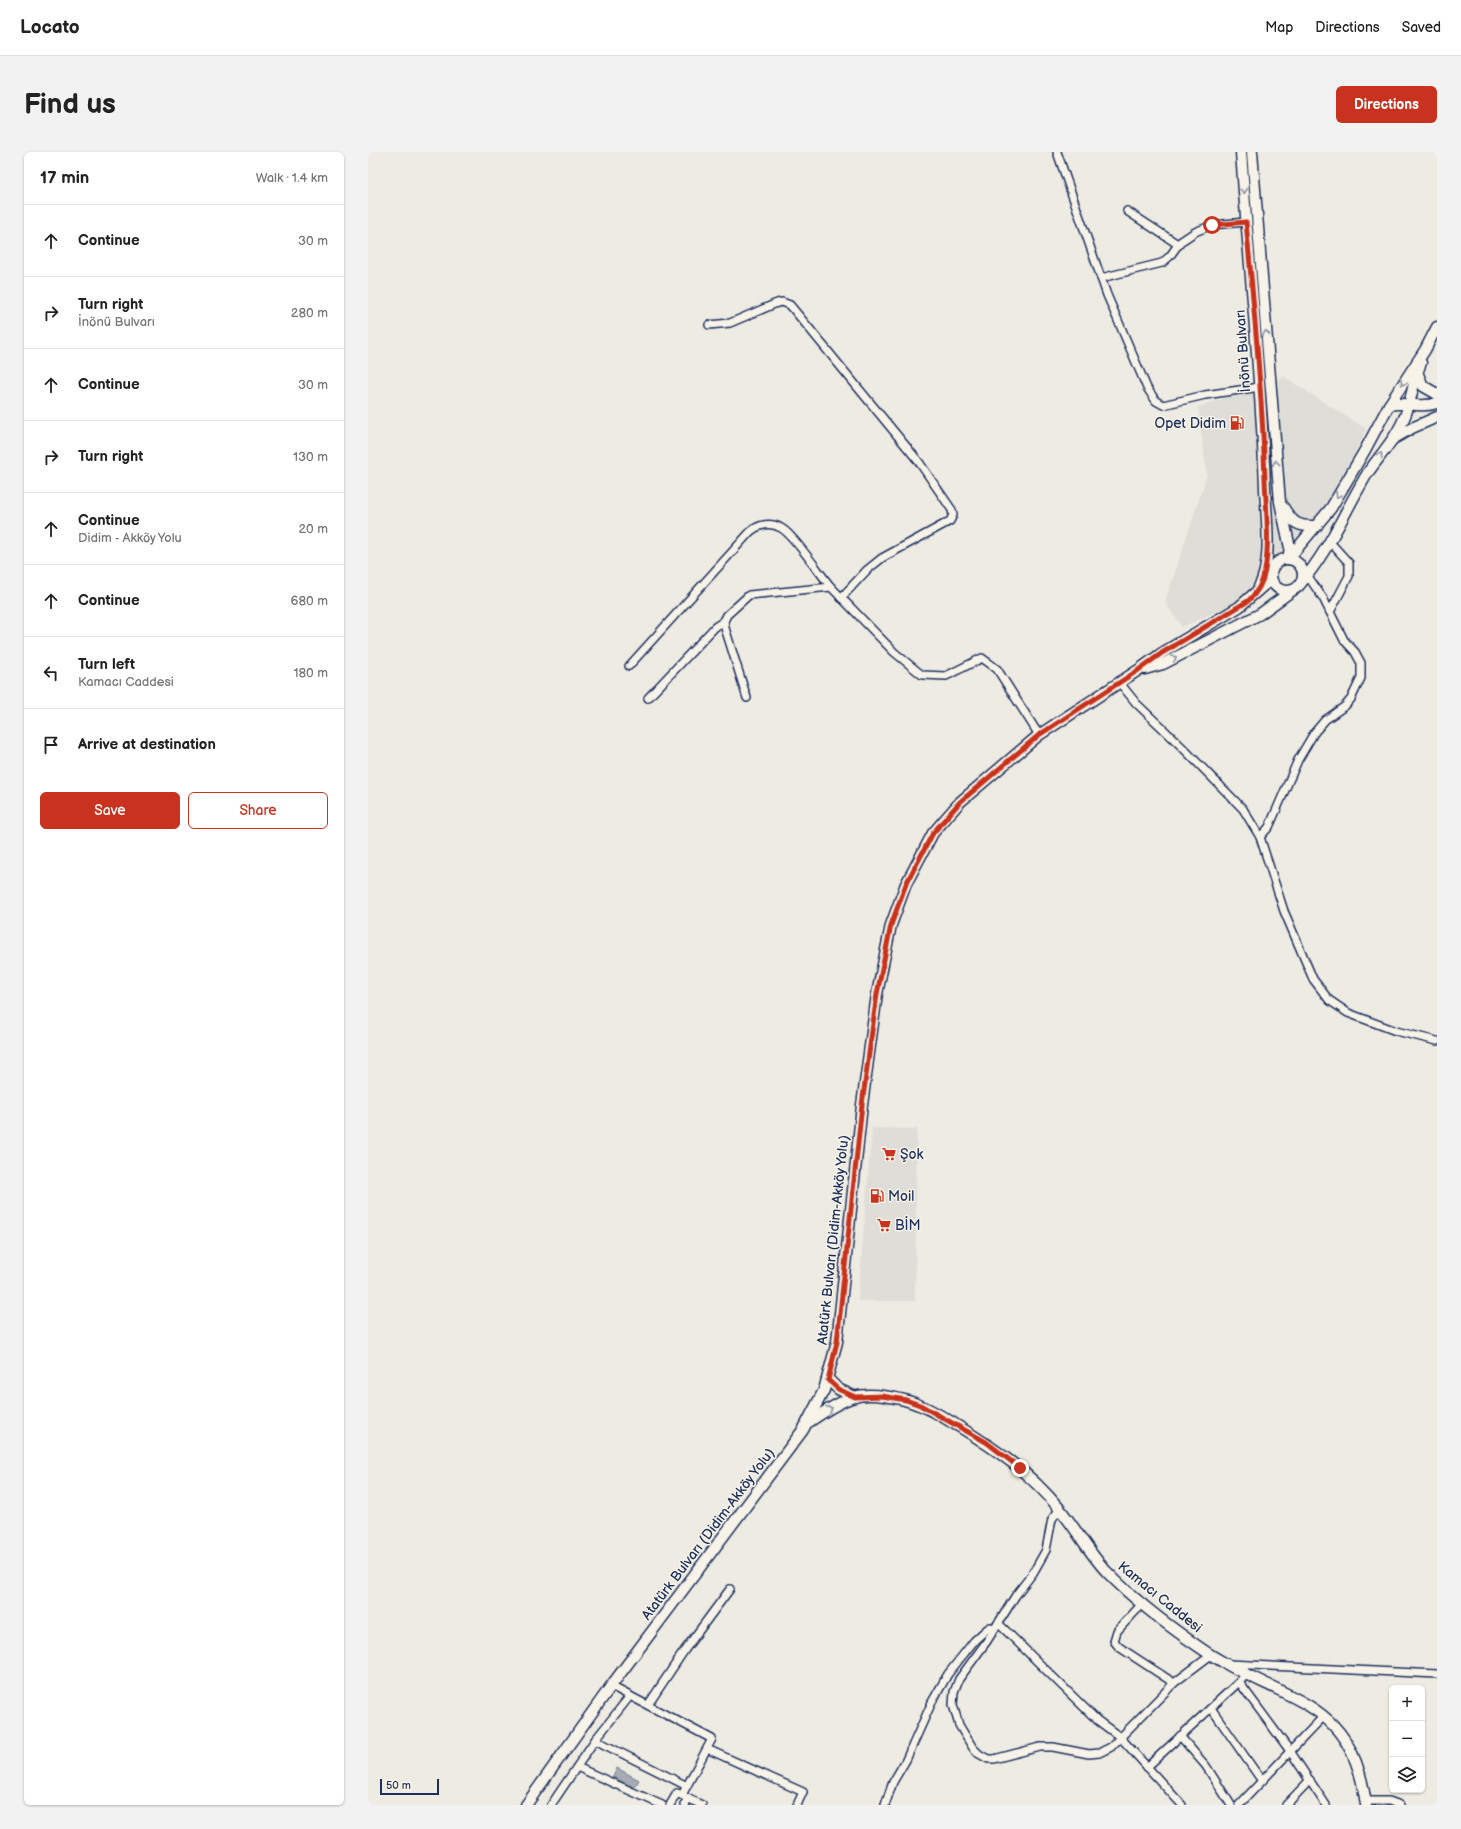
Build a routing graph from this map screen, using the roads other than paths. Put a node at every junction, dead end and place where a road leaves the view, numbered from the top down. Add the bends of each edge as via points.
1 (1057, 152) edge
2 (1242, 152) edge
3 (1252, 152) edge
4 (1127, 211) dead end
5 (1246, 222) junction
6 (1178, 244) junction
7 (1101, 278) junction
8 (709, 325) dead end
9 (1437, 327) edge
10 (1425, 350) junction
11 (1417, 372) junction
12 (1260, 387) junction
13 (1437, 394) edge
14 (1437, 403) edge
15 (1408, 405) junction
16 (1389, 406) junction
17 (1437, 417) edge
18 (1377, 429) junction
19 (1391, 440) junction
20 (1280, 502) junction
21 (1316, 526) junction
22 (1330, 542) junction
23 (1267, 547) junction
24 (1288, 559) junction
25 (1273, 567) junction
26 (1271, 579) junction
27 (1300, 583) junction
28 (831, 587) junction
29 (1255, 594) junction
30 (842, 598) junction
31 (1330, 612) junction
32 (724, 621) junction
33 (629, 666) dead end
34 (1137, 671) junction
35 (1120, 683) junction
36 (648, 698) dead end
37 (747, 698) dead end
38 (1039, 735) junction
39 (1260, 837) junction
40 (1437, 1041) edge
41 (828, 1380) junction
42 (855, 1397) junction
43 (807, 1423) junction
44 (1060, 1509) junction
45 (730, 1589) dead end
46 (1142, 1604) junction
47 (997, 1625) junction
48 (1211, 1655) junction
49 (1227, 1664) junction
50 (1247, 1674) junction
51 (1437, 1674) edge
52 (1174, 1682) junction
53 (1239, 1682) junction
54 (611, 1686) junction
55 (630, 1696) junction
56 (648, 1705) junction
57 (1211, 1708) junction
58 (1324, 1716) junction
59 (1180, 1736) junction
60 (1120, 1737) junction
61 (595, 1740) junction
62 (707, 1749) junction
63 (1290, 1751) junction
64 (577, 1767) junction
65 (1147, 1767) junction
66 (1310, 1780) junction
67 (1262, 1781) junction
68 (687, 1786) junction
69 (685, 1800) edge
70 (1366, 1803) edge
71 (526, 1805) edge
72 (551, 1805) edge
73 (662, 1805) edge
74 (670, 1805) edge
75 (702, 1805) edge
76 (797, 1805) edge
77 (885, 1805) edge
78 (1182, 1805) edge
79 (1231, 1805) edge
80 (1239, 1805) edge
81 (1286, 1805) edge
82 (1326, 1805) edge
83 (1400, 1805) edge

1 - 7 street
2 -> 5 main road, İnönü Bulvarı
20 -> 3 main road, İnönü Bulvarı
4 - 6 street
5 - 6 street via 1212,225 1195,232
5 - 12 main road, İnönü Bulvarı
6 - 7 street via 1162,263
7 - 12 street via 1147,388 1156,401 1162,405 1205,395
8 - 30 street via 730,323 776,303 790,305 919,462 952,510 950,521 882,558 867,570
9 - 10 main road
10 - 11 main road
10 -> 16 main road
11 - 13 main road via 1424,386
11 - 15 main road
12 - 23 main road, İnönü Bulvarı
14 - 15 main road via 1429,406
15 - 16 main road
15 - 19 main road
16 - 18 main road
17 - 19 main road
18 - 19 main road via 1382,438
18 -> 21 main road via 1331,508
22 -> 19 main road via 1367,476
20 - 21 main road via 1297,524
20 - 24 main road, İnönü Bulvarı via 1290,548
21 - 24 main road
22 - 27 main road
22 - 31 street via 1348,563 1349,576
23 - 25 main road
23 - 29 main road via 1263,581
24 - 25 main road via 1279,561
24 - 27 main road via 1301,568
25 - 26 main road
26 - 27 main road via 1276,587 1284,591
26 - 29 main road, Atatürk Bulvarı (Didim-Akköy Yolu)
27 - 31 street via 1323,598
34 -> 27 main road via 1163,664 1260,614
28 - 30 street
28 - 32 street via 749,595
28 - 33 street via 785,530 771,524 757,527
29 - 34 main road, Atatürk Bulvarı (Didim-Akköy Yolu) via 1239,607
30 - 38 street via 894,652 922,675 946,676 982,658 997,669
31 - 39 street via 1344,640 1361,663 1361,678 1345,706 1325,720 1314,733 1298,760 1269,827
32 - 36 street
32 - 37 street
34 - 35 main road, Atatürk Bulvarı (Didim-Akköy Yolu)
35 - 38 main road, Atatürk Bulvarı (Didim-Akköy Yolu)
35 - 39 street via 1136,703 1243,809
38 - 41 main road, Atatürk Bulvarı (Didim-Akköy Yolu) via 960,802 933,833 906,884 891,925 877,994 862,1105 837,1342
39 - 40 street via 1284,912 1312,979 1329,1000 1348,1013 1396,1031
41 - 42 main road, Kamacı Caddesi via 838,1389
41 - 43 main road, Atatürk Bulvarı (Didim-Akköy Yolu)
43 -> 42 main road, Kamacı Caddesi
42 - 44 main road, Kamacı Caddesi via 882,1396 906,1400 938,1414 1008,1458
43 - 54 main road, Atatürk Bulvarı (Didim-Akköy Yolu)
44 - 46 main road, Kamacı Caddesi via 1098,1562
44 - 47 street via 1052,1519 1046,1550
45 - 56 street
46 - 48 main road, Kamacı Caddesi
46 - 52 street via 1117,1631 1114,1641 1119,1648
47 - 60 street via 1097,1720
47 - 60 street via 959,1679 952,1705 959,1725 979,1754 994,1760 1046,1747 1094,1754 1107,1750
47 - 77 street via 990,1627 974,1640 948,1674 893,1782
48 - 49 main road, Kamacı Caddesi
48 - 52 street
49 - 50 main road, Kamacı Caddesi
49 - 51 street
50 - 53 street
50 - 58 main road, Kamacı Caddesi via 1308,1704
52 - 60 street
53 - 57 street
53 - 63 street
54 - 55 street
54 - 71 main road, Atatürk Bulvarı (Didim-Akköy Yolu)
55 - 56 street
55 - 61 street
56 - 62 street via 712,1739
57 - 59 street
57 - 67 street
58 - 63 street
58 - 70 main road, Kamacı Caddesi via 1350,1748 1359,1768
59 - 65 street
59 - 79 street via 1206,1766
60 - 65 street
61 - 64 street
61 - 68 street
62 - 68 street
62 - 76 street via 803,1792
63 - 66 street
63 - 67 street
64 - 72 street
64 - 73 street
65 - 78 street
66 - 81 street
66 - 82 street
67 - 80 street
68 - 69 street
69 - 74 street via 677,1793
69 - 75 street
70 - 83 street via 1390,1801

